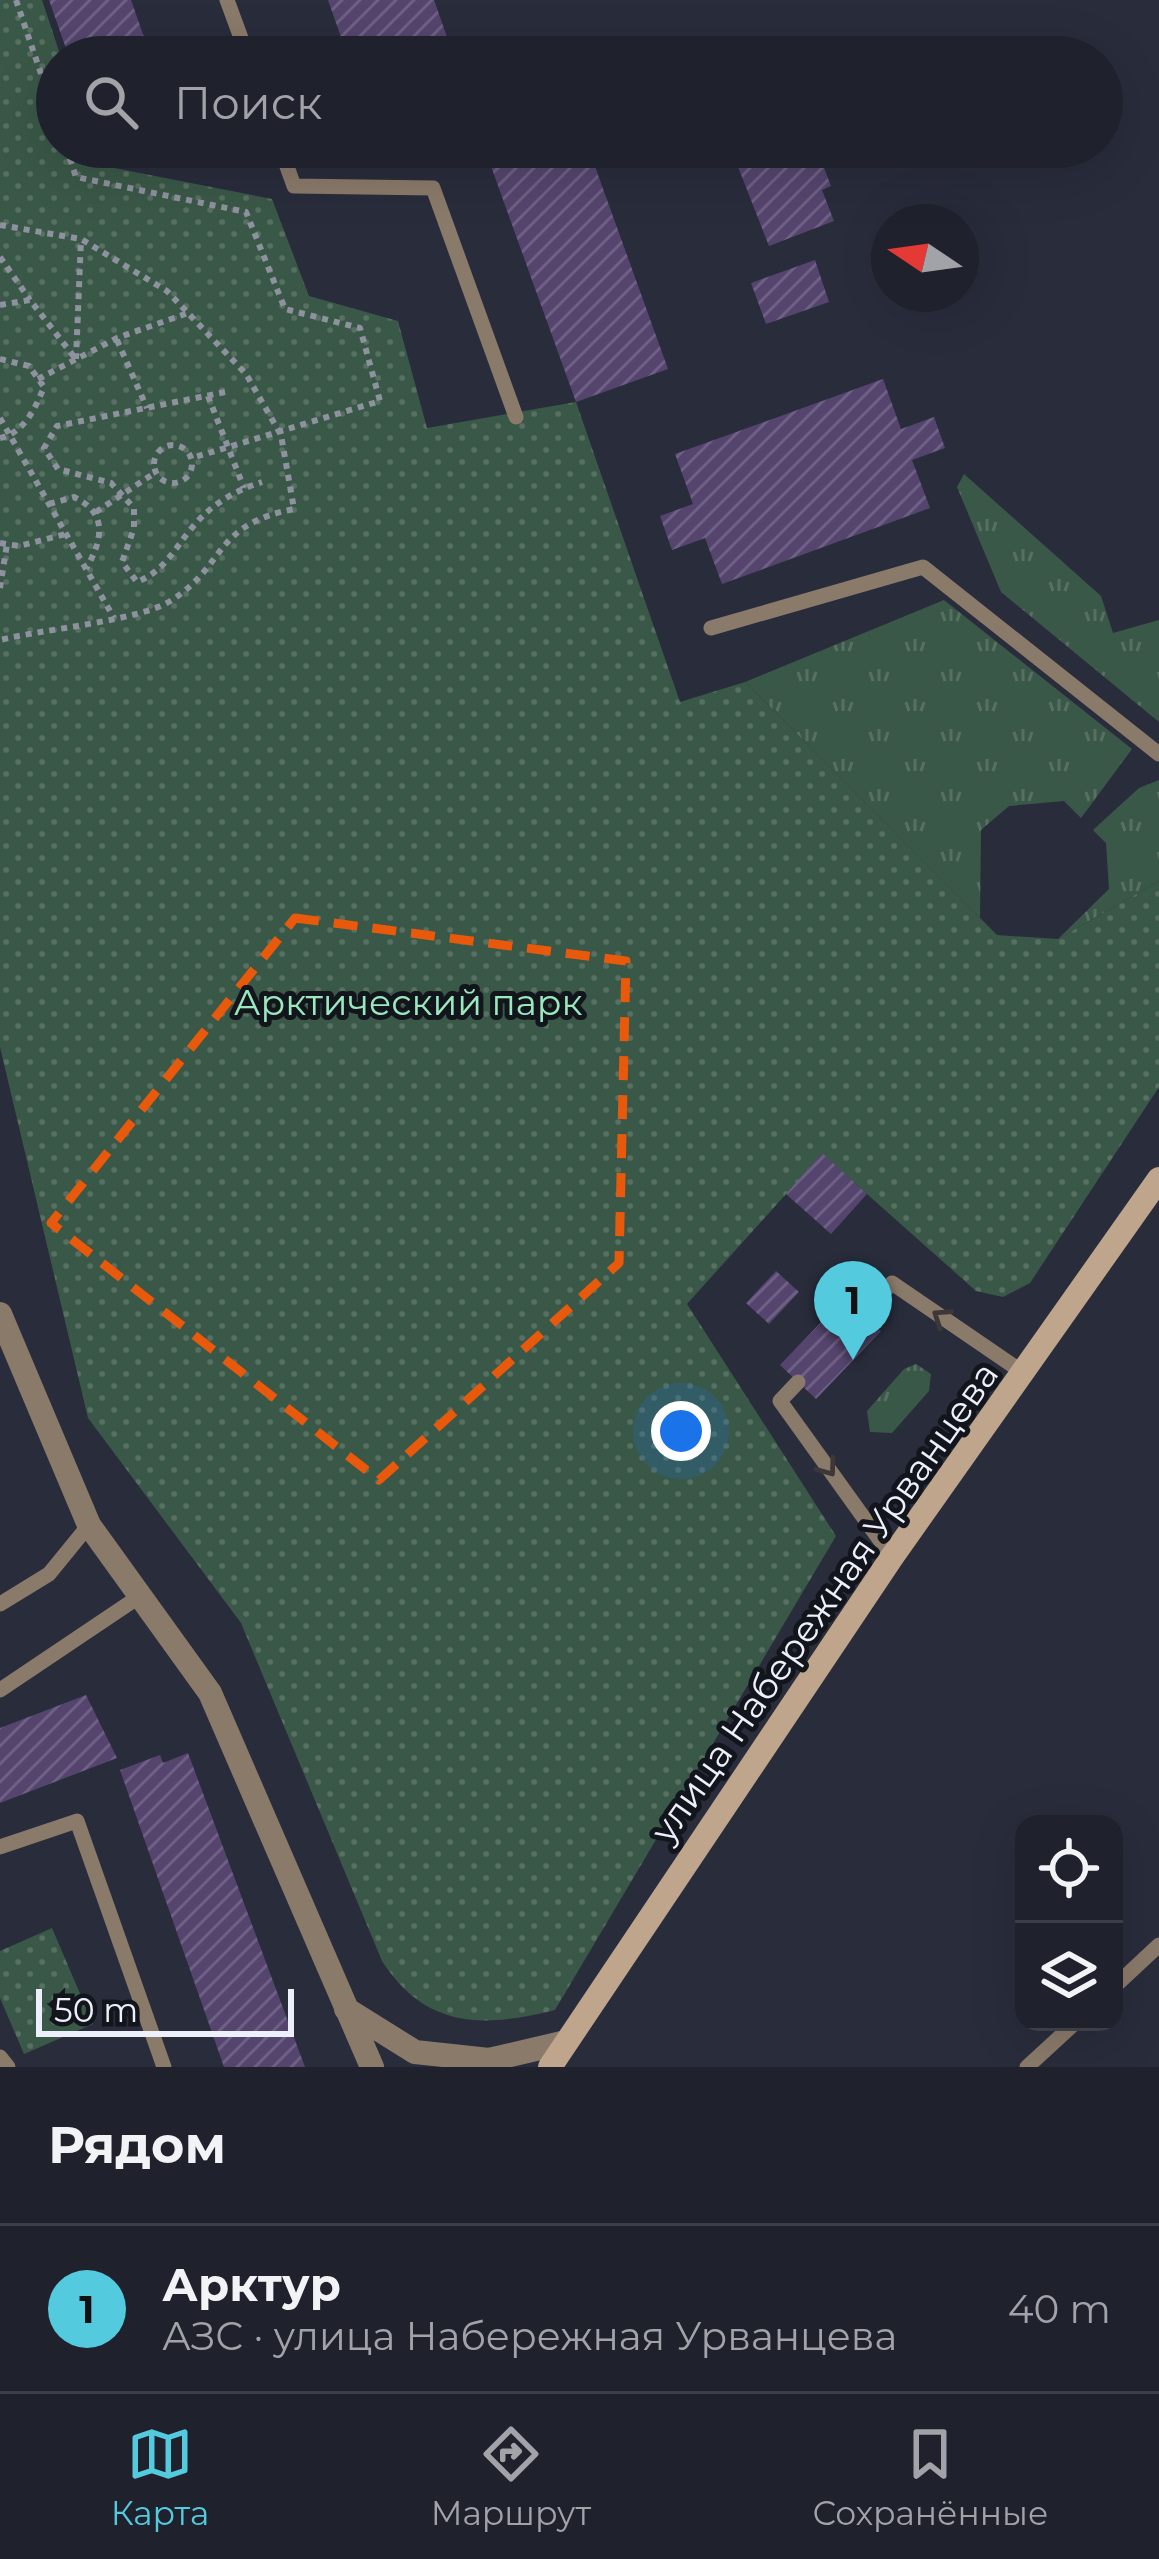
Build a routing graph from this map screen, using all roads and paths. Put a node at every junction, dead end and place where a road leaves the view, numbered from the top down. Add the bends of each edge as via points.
1 (16, 0) edge
2 (227, 0) edge
3 (240, 36) edge
4 (36, 59) edge
5 (73, 168) edge
6 (288, 168) edge
7 (0, 225) edge
8 (81, 239) junction
9 (0, 257) edge
10 (30, 300) junction
11 (0, 305) edge
12 (188, 313) junction
13 (117, 338) junction
14 (0, 359) edge
15 (76, 359) junction
16 (38, 380) junction
17 (225, 392) dead end
18 (208, 395) junction
19 (147, 408) junction
20 (516, 417) dead end
21 (0, 418) edge
22 (281, 435) junction
23 (10, 436) junction
24 (0, 438) edge
25 (228, 446) junction
26 (192, 458) junction
27 (156, 472) junction
28 (262, 482) dead end
29 (244, 488) junction
30 (123, 494) junction
31 (49, 504) junction
32 (96, 512) junction
33 (66, 535) junction
34 (3, 544) edge
35 (86, 569) junction
36 (0, 588) edge
37 (114, 618) junction
38 (711, 628) dead end
39 (0, 640) edge
40 (1159, 754) edge
41 (1159, 1180) edge
42 (0, 1314) edge
43 (862, 1314) dead end
44 (1025, 1374) junction
45 (798, 1382) dead end
46 (89, 1525) junction
47 (892, 1557) junction
48 (140, 1597) junction
49 (0, 1604) edge
50 (0, 1690) edge
51 (0, 1847) edge
52 (1159, 1945) edge
53 (1123, 1979) edge
54 (346, 2008) junction
55 (1066, 2031) edge
56 (566, 2042) junction
57 (0, 2057) edge
58 (8, 2067) edge
59 (164, 2067) edge
60 (372, 2067) edge
61 (550, 2067) edge
62 (1028, 2067) edge

1 - 4 path
2 - 3 lane
5 - 22 path via 76,177 246,212 285,309 360,328 380,400
6 - 20 lane via 295,186 433,188
7 - 8 path
8 - 12 path via 167,291
8 - 15 path
9 - 10 path
10 - 11 path
10 - 15 path
12 - 13 path
12 - 22 path via 246,374
13 - 15 path
13 - 19 path
14 - 16 path via 28,366
15 - 16 path
16 - 23 path via 44,388 33,414
17 - 18 path
18 - 19 path
18 - 25 path
19 - 30 path via 57,426 44,448 58,469 96,475
21 - 23 path
22 - 25 path
22 - 37 path via 294,509 230,534 172,601
23 - 24 path
23 - 31 path
25 - 26 path
25 - 29 path
26 - 27 path via 188,476 177,482
26 - 27 path via 166,446 154,460
27 - 30 path
28 - 29 path
29 - 30 path via 194,525 158,573 137,582 122,562 134,529 134,508
30 - 32 path
31 - 32 path via 74,497
31 - 33 path
32 - 35 path via 98,549
33 - 34 path
33 - 35 path
34 - 36 path
35 - 37 path
37 - 39 path
38 - 40 lane via 923,568
41 - 44 street, улица Набережная Урванцева
42 - 46 street
44 -> 43 lane via 892,1283
44 - 47 street, улица Набережная Урванцева
45 -> 47 lane via 780,1401
46 - 48 street
46 - 49 lane via 49,1574
47 - 56 street, улица Набережная Урванцева
48 - 50 lane
48 - 54 street via 210,1693
51 - 59 lane via 77,1821
52 - 53 lane
54 - 56 street via 415,2052 489,2060
54 - 60 street
55 - 62 lane
56 - 61 street, улица Набережная Урванцева
57 - 58 lane

